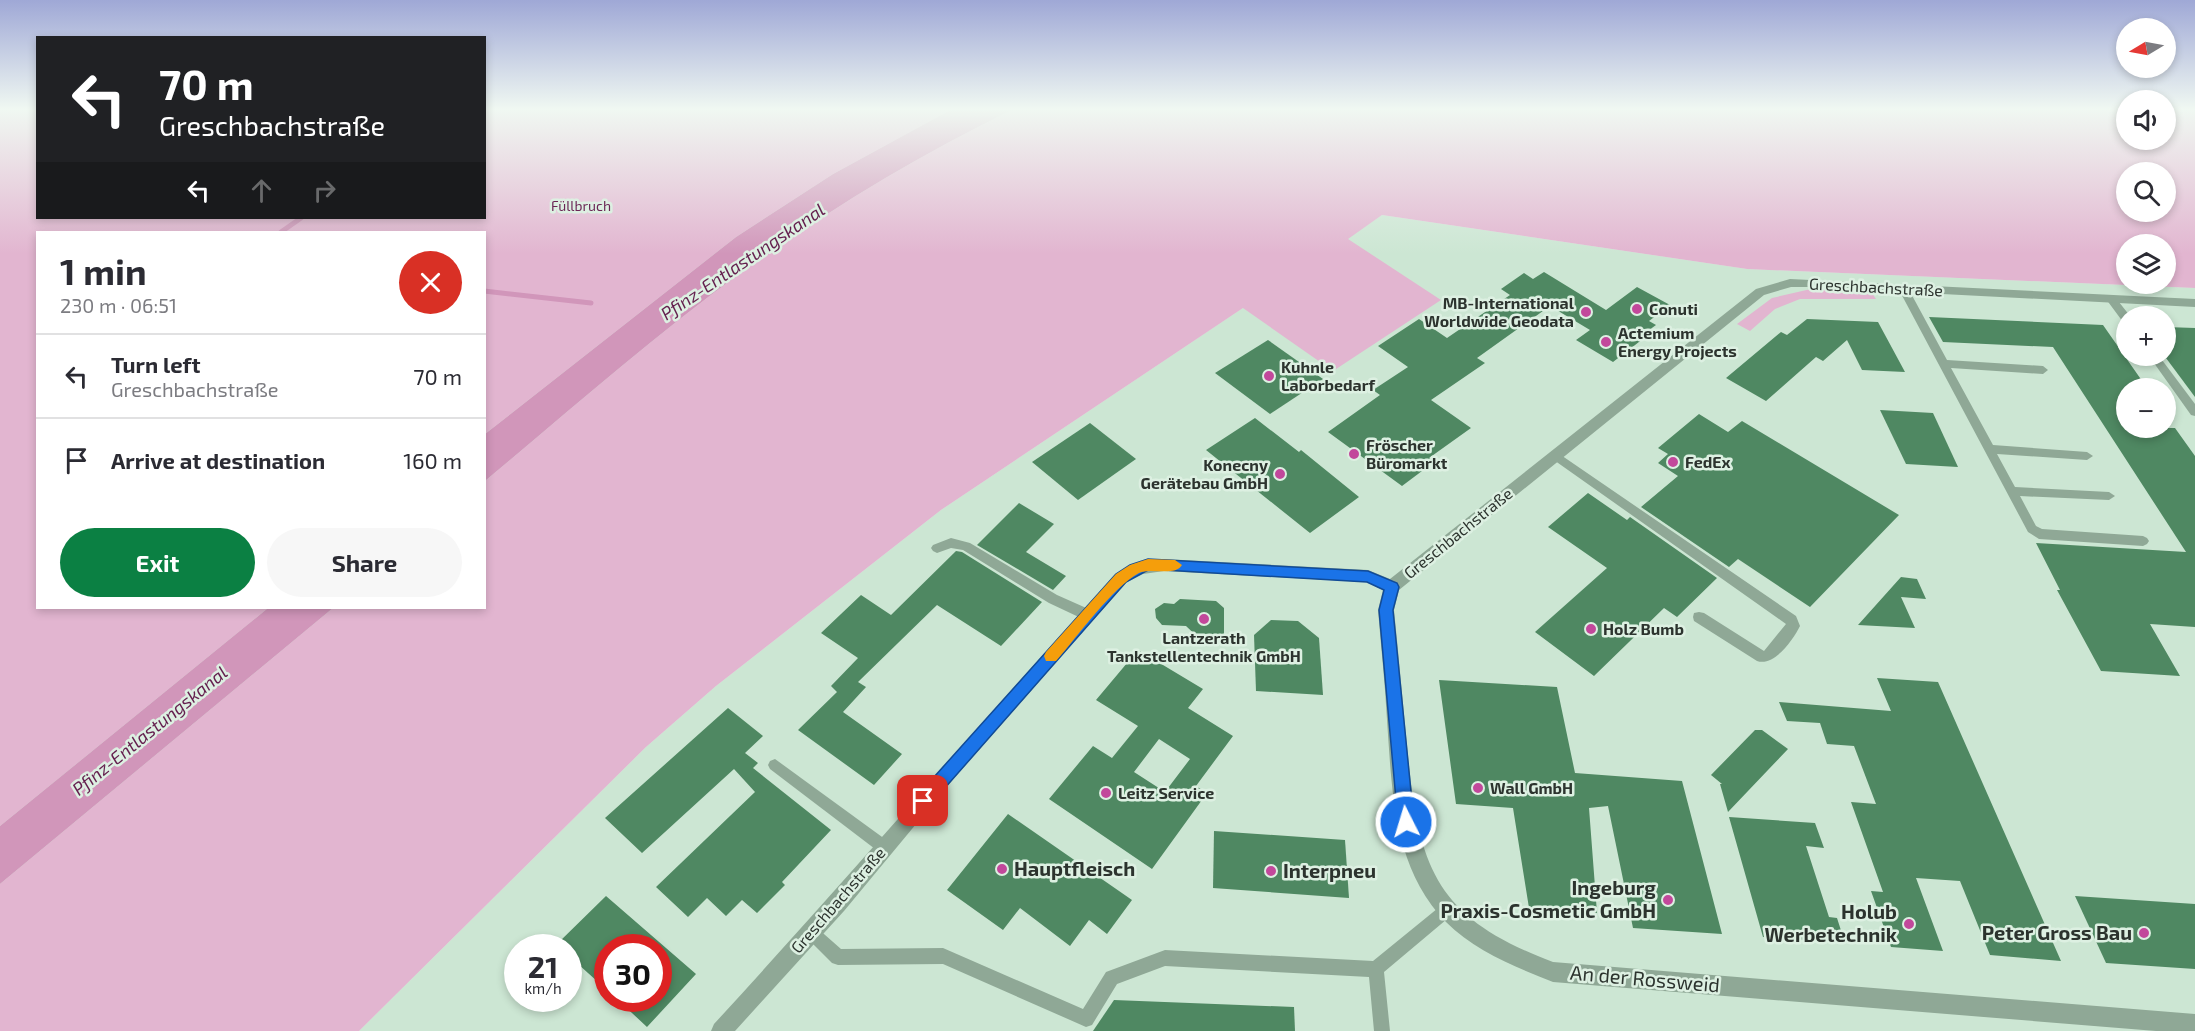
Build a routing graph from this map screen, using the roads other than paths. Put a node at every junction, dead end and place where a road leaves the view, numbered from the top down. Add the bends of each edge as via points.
1 (1904, 288) junction
2 (2111, 299) junction
3 (2195, 303) edge
4 (2116, 306) edge
5 (1945, 364) junction
6 (2161, 366) edge
7 (2043, 370) dead end
8 (2195, 412) edge
9 (1990, 449) junction
10 (1555, 455) junction
11 (2087, 456) dead end
12 (2012, 491) junction
13 (2109, 496) dead end
14 (2143, 541) dead end
15 (938, 548) dead end
16 (1392, 587) junction
17 (1088, 615) junction
18 (1699, 617) dead end
19 (775, 765) dead end
20 (884, 847) junction
21 (1448, 909) junction
22 (811, 932) junction
23 (1376, 969) junction
24 (2195, 1024) edge
25 (721, 1031) edge
26 (1383, 1031) edge

1 - 2 street, Greschbachstraße
1 - 5 lane
1 - 10 street, Greschbachstraße via 1790,283 1760,292
2 - 3 street, Greschbachstraße
2 - 4 lane
5 - 7 lane
5 - 9 lane
6 - 8 lane
9 - 11 lane
9 - 12 lane
10 - 16 street, Greschbachstraße
10 - 18 lane via 1728,573 1794,626 1769,656 1762,657
12 - 13 lane
12 - 14 lane via 2032,529 2040,534
15 - 17 lane via 951,543 966,546 1053,599
16 - 17 street, Greschbachstraße via 1357,575 1148,565 1121,578
16 - 21 street, An der Rossweid via 1386,610 1406,822 1418,862
17 - 20 street, Greschbachstraße
19 - 20 lane
20 - 22 street, Greschbachstraße
21 - 23 lane
21 - 24 street, An der Rossweid via 1470,930 1511,957 1553,972
22 - 23 lane via 838,957 943,956 1086,1019 1112,978 1165,958
22 - 25 street, Greschbachstraße
23 - 26 lane

